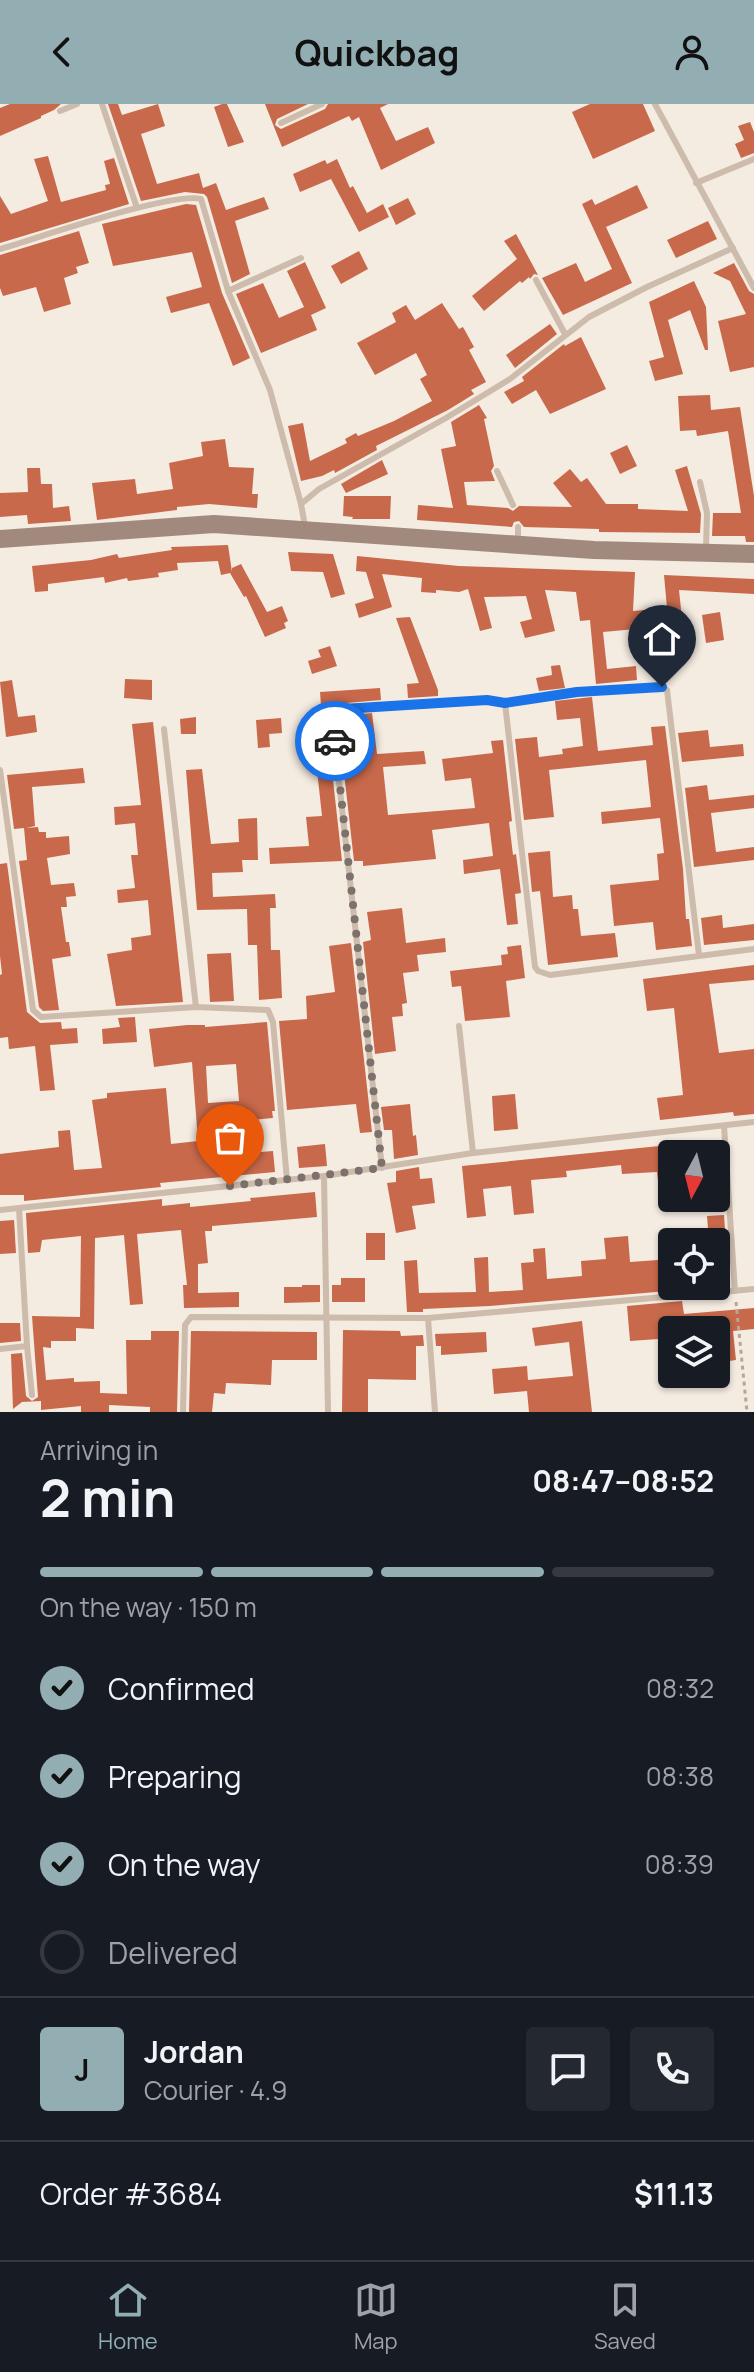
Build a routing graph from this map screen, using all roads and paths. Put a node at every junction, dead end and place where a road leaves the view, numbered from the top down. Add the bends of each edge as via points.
1 (77, 104) edge
2 (102, 104) edge
3 (322, 104) edge
4 (655, 104) edge
5 (60, 111) dead end
6 (281, 123) dead end
7 (754, 159) edge
8 (696, 183) junction
9 (137, 208) junction
10 (733, 248) junction
11 (0, 249) edge
12 (301, 258) dead end
13 (536, 280) dead end
14 (754, 288) edge
15 (228, 291) junction
16 (565, 334) junction
17 (497, 471) dead end
18 (700, 482) dead end
19 (301, 504) junction
20 (513, 505) dead end
21 (305, 530) junction
22 (0, 539) edge
23 (706, 553) junction
24 (754, 554) edge
25 (505, 703) junction
26 (164, 729) dead end
27 (0, 770) edge
28 (754, 949) edge
29 (699, 955) junction
30 (196, 1007) junction
31 (459, 1026) dead end
32 (754, 1122) edge
33 (724, 1126) junction
34 (473, 1153) junction
35 (382, 1168) junction
36 (324, 1176) junction
37 (287, 1180) junction
38 (19, 1208) junction
39 (0, 1210) edge
40 (754, 1289) edge
41 (735, 1291) junction
42 (328, 1316) junction
43 (428, 1318) junction
44 (27, 1346) junction
45 (0, 1349) edge
46 (32, 1395) dead end
47 (183, 1412) edge
48 (328, 1412) edge
49 (435, 1412) edge
50 (747, 1412) edge

1 - 5 lane
2 - 9 lane
3 - 6 lane
4 - 8 lane
7 - 8 lane
8 - 10 lane
9 - 11 lane
9 - 15 lane via 201,199
10 - 14 lane
10 - 16 lane via 600,311
12 - 15 lane
13 - 16 lane
15 - 19 lane via 270,390
16 - 19 lane via 510,379
17 - 20 lane
18 - 23 lane via 707,513
19 - 21 lane
21 - 22 street via 214,524
21 - 23 street via 518,536 594,550
23 - 24 street
25 - 29 lane via 621,688 667,690
25 - 29 lane via 538,971 550,975
25 - 35 lane via 422,703 333,713
26 - 30 lane
27 - 30 lane via 33,1010 49,1017
28 - 29 lane
30 - 37 lane via 263,1009 272,1014
31 - 34 lane
32 - 33 lane
33 - 34 lane
33 - 41 lane
34 - 35 lane
35 - 36 lane
36 - 37 lane
36 - 42 lane
37 - 38 lane
38 - 39 lane
38 - 44 lane
40 - 41 lane
41 - 43 lane
41 - 50 path
42 - 43 lane
42 - 47 lane via 191,1317 185,1325
42 - 48 lane
43 - 49 lane
44 - 45 lane
44 - 46 lane

